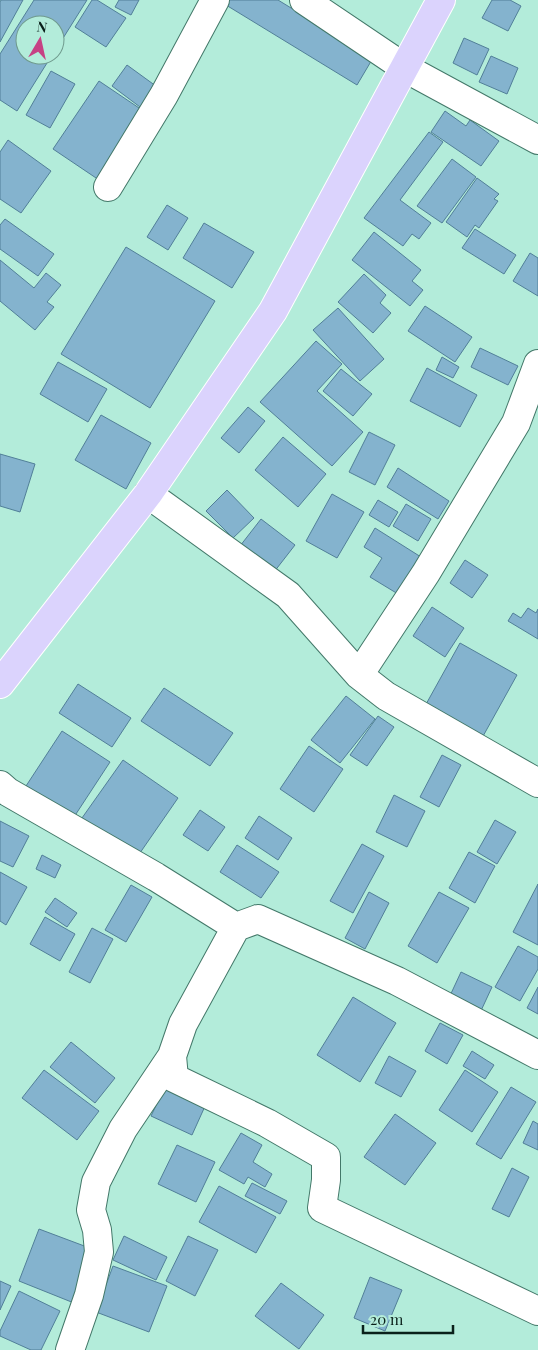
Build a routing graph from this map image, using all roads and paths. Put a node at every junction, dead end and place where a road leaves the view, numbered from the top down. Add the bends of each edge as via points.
1 (215, 0) edge
2 (304, 0) edge
3 (441, 0) edge
4 (406, 68) junction
5 (538, 140) edge
6 (108, 186) dead end
7 (538, 364) edge
8 (148, 494) junction
9 (359, 675) junction
10 (0, 684) edge
11 (538, 783) edge
12 (0, 785) edge
13 (236, 927) junction
14 (538, 1055) edge
15 (172, 1056) junction
16 (538, 1311) edge
17 (70, 1350) edge

1 - 6 street via 164,95
2 - 4 street
3 - 4 main road
4 - 5 street
4 - 8 main road via 273,311
7 - 9 street via 516,424 426,573
8 - 9 street via 288,595
8 - 10 main road
9 - 11 street via 386,696
12 - 13 street
13 - 14 street via 258,919 397,981
13 - 15 street via 183,1024
15 - 16 street via 174,1078 267,1123 326,1157 322,1208
15 - 17 street via 123,1129 96,1182 91,1210 99,1252 89,1295

